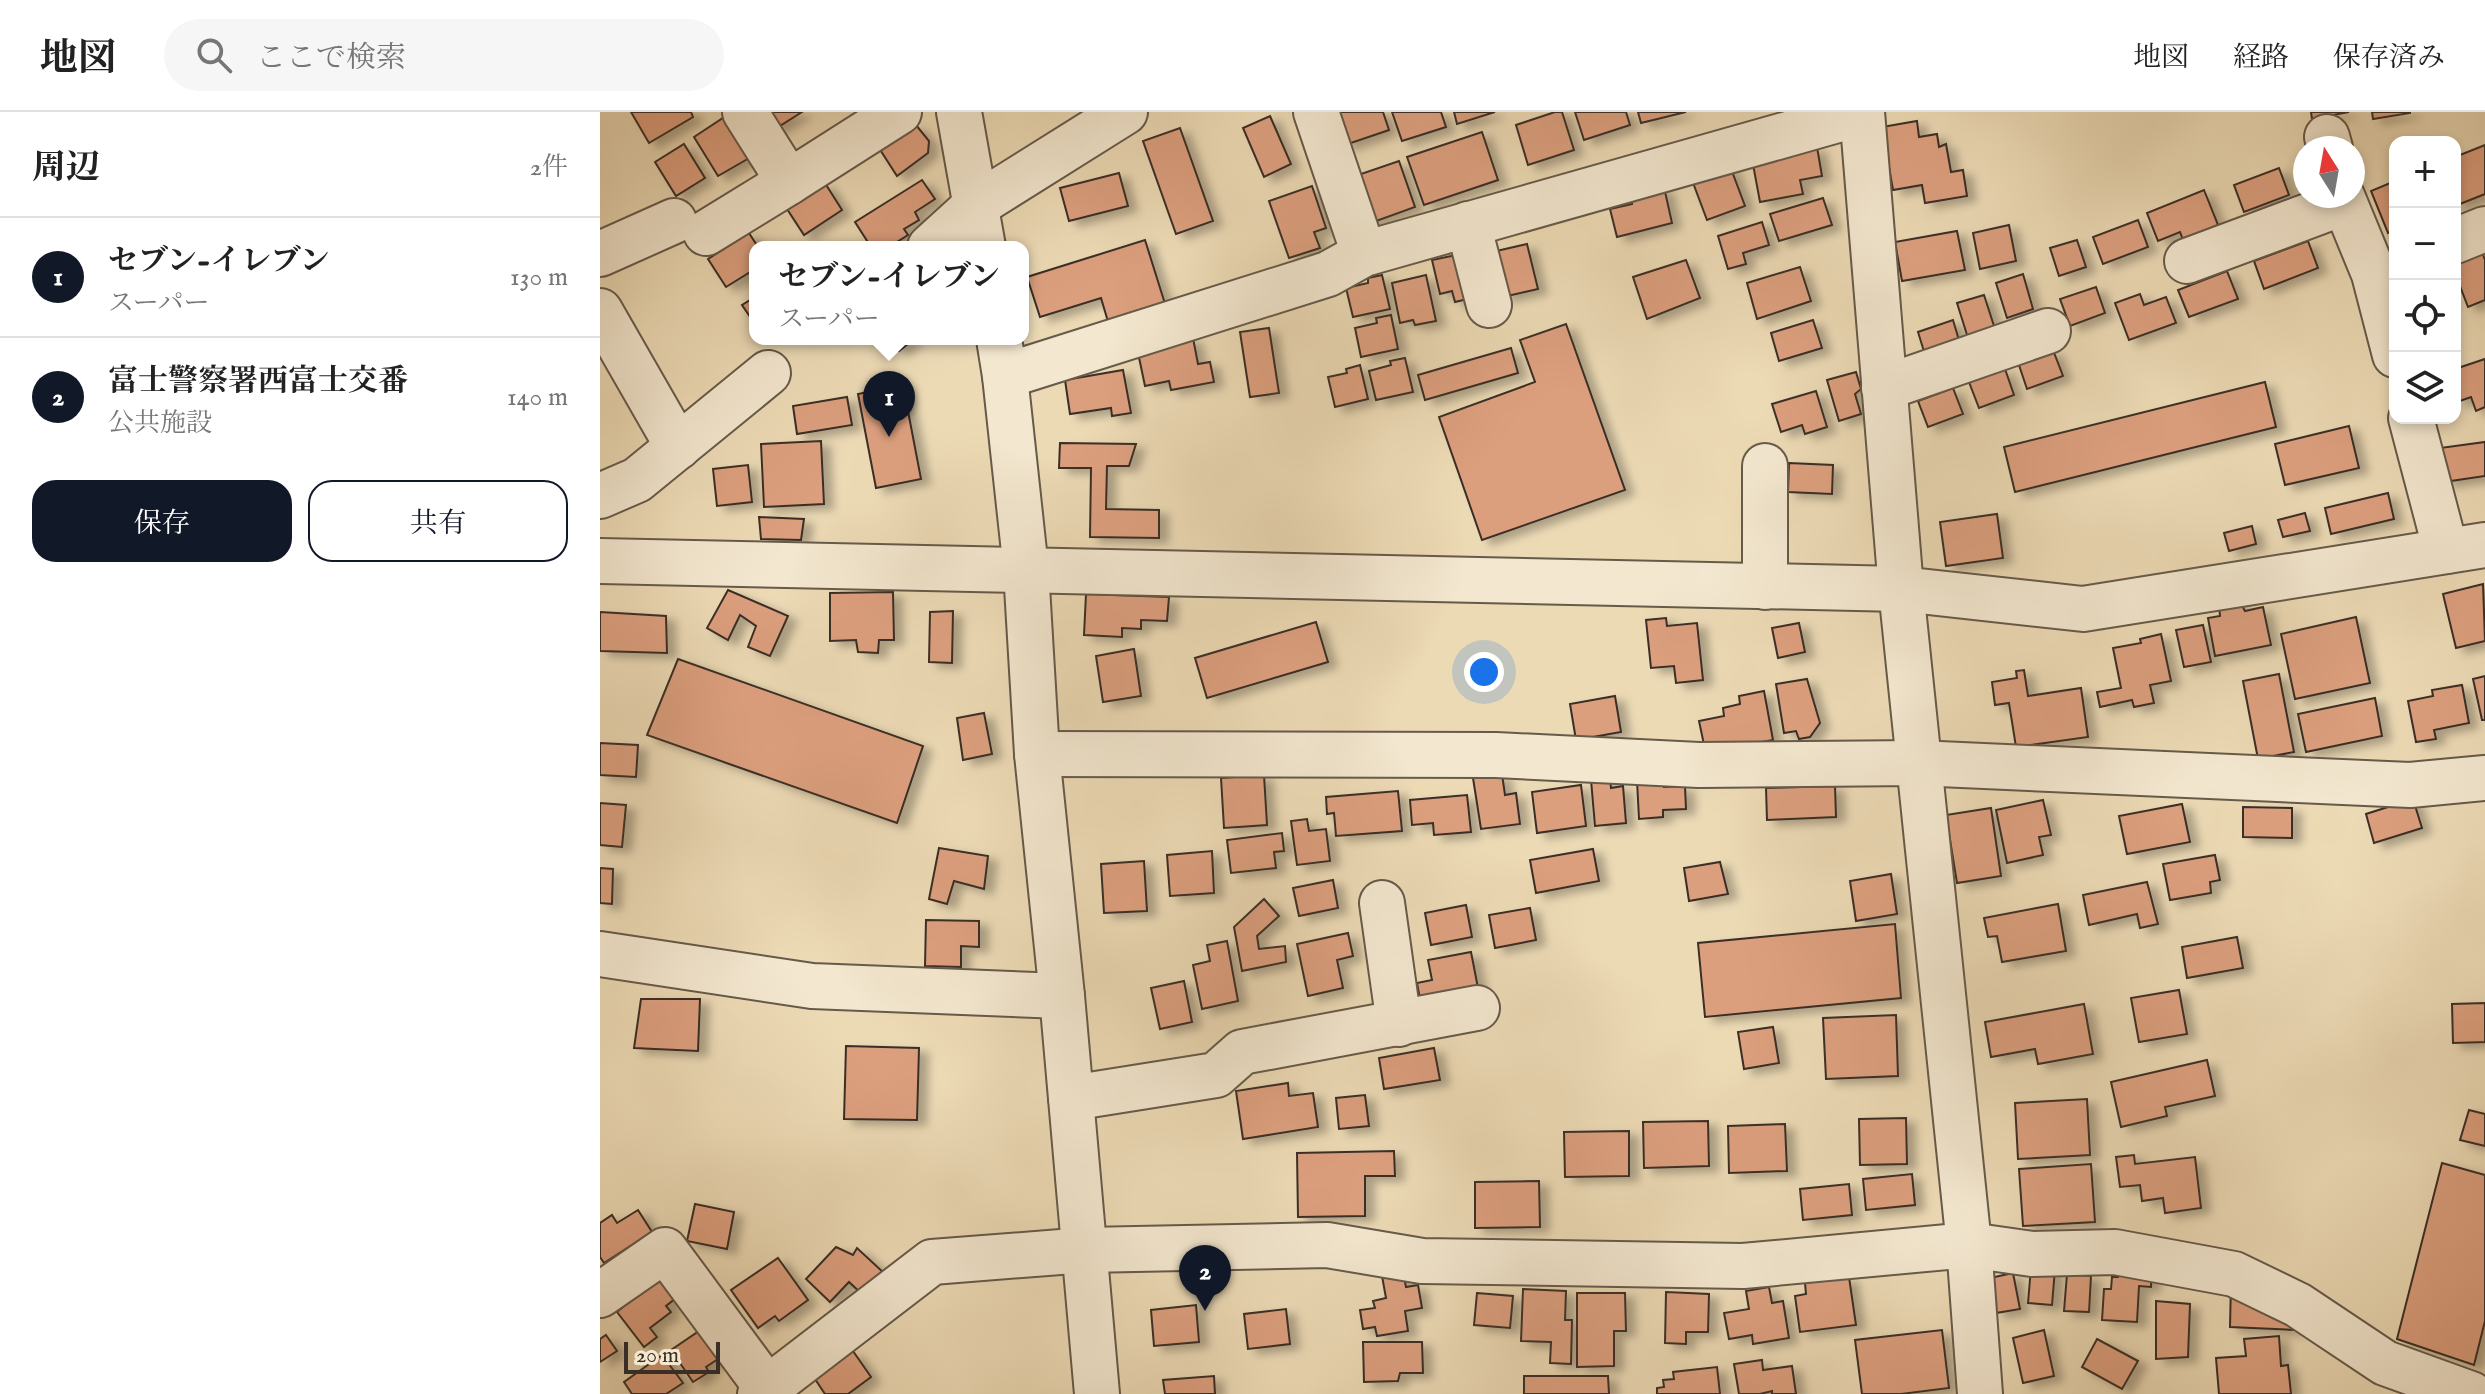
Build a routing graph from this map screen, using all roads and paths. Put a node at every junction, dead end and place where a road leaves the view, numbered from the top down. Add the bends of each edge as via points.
1 (745, 112) edge
2 (899, 112) edge
3 (959, 112) edge
4 (1125, 112) edge
5 (1316, 112) edge
6 (1862, 112) edge
7 (789, 182) junction
8 (2320, 208) edge
9 (2347, 208) edge
10 (1468, 224) junction
11 (979, 226) edge
12 (2485, 229) edge
13 (2461, 239) edge
14 (944, 241) edge
15 (600, 254) edge
16 (1364, 254) junction
17 (2187, 261) dead end
18 (2385, 270) edge
19 (1489, 305) dead end
20 (600, 311) edge
21 (2048, 331) dead end
22 (2395, 352) edge
23 (1002, 358) edge
24 (768, 373) dead end
25 (1884, 388) junction
26 (2414, 424) edge
27 (678, 447) junction
28 (1765, 466) dead end
29 (600, 496) edge
30 (2466, 548) edge
31 (600, 561) edge
32 (1026, 570) junction
33 (1765, 587) junction
34 (1901, 589) junction
35 (1037, 754) junction
36 (1917, 763) junction
37 (2485, 778) edge
38 (1382, 903) dead end
39 (600, 954) edge
40 (1062, 996) junction
41 (1477, 1008) dead end
42 (1399, 1024) junction
43 (1071, 1098) junction
44 (1969, 1245) junction
45 (1086, 1250) junction
46 (600, 1295) edge
47 (763, 1391) edge
48 (1097, 1394) edge
49 (1980, 1394) edge
50 (2471, 1394) edge

1 - 7 street
2 - 7 street
3 - 11 street
4 - 11 street
5 - 16 street
6 - 10 street
6 - 25 street
7 - 15 street via 690,227
8 - 17 street
9 - 18 street
10 - 16 street
10 - 19 street
11 - 14 street
12 - 13 street
16 - 23 street via 1328,274
18 - 22 street
20 - 27 street
21 - 25 street
23 - 32 street
24 - 27 street
25 - 34 street
26 - 30 street
27 - 29 street via 637,480
28 - 33 street
30 - 34 street via 2083,609
31 - 32 street
32 - 33 street
32 - 35 street
33 - 34 street
34 - 36 street
35 - 36 street via 1496,755 1699,765
35 - 40 street
36 - 37 street via 2410,785
36 - 44 street
38 - 42 street
39 - 40 street via 812,986
40 - 43 street
41 - 42 street
42 - 43 street via 1242,1052 1216,1075
43 - 45 street
44 - 45 street via 1743,1266 1422,1261 1327,1245
44 - 49 street
44 - 50 street via 2032,1254 2115,1252 2234,1274 2298,1305 2385,1363
45 - 47 street via 932,1262
45 - 48 street
46 - 47 street via 665,1250

